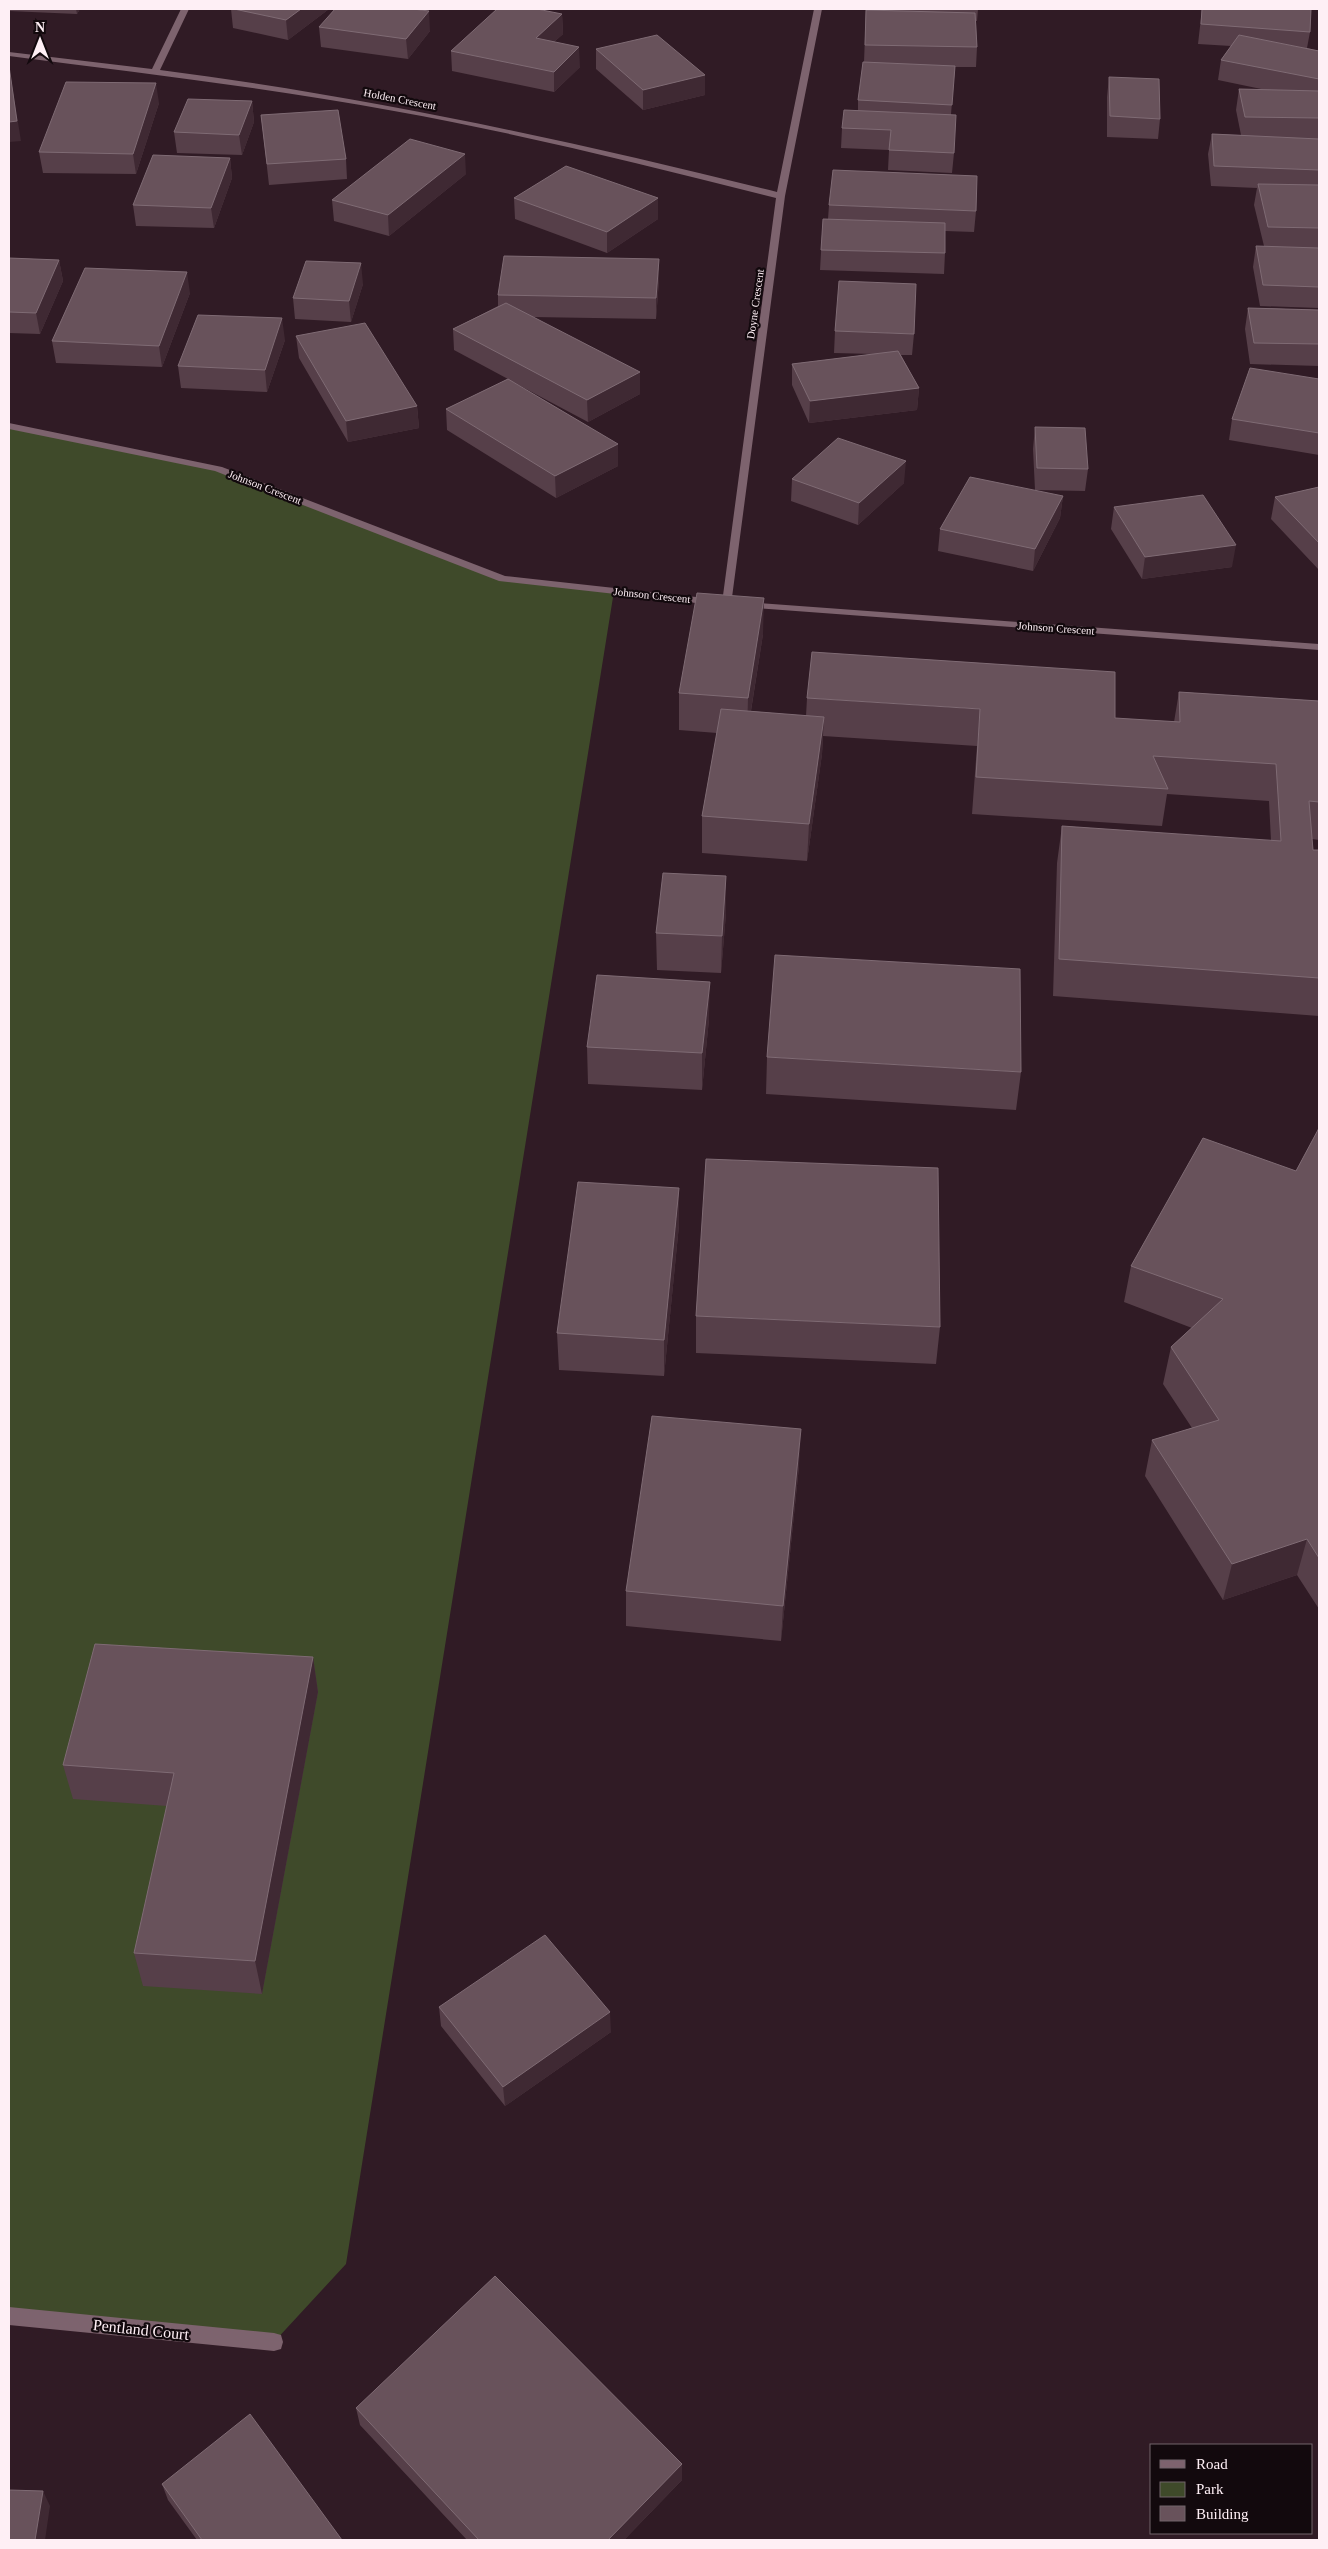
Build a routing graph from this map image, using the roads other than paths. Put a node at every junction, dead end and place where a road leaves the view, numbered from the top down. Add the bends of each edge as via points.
1 (186, 9) edge
2 (818, 9) edge
3 (9, 54) edge
4 (154, 71) junction
5 (781, 196) junction
6 (9, 426) edge
7 (726, 603) junction
8 (1319, 647) edge
9 (9, 2316) edge
10 (274, 2342) dead end

1 - 4 street
2 - 5 street, Doyne Crescent
3 - 4 street, Holden Crescent
4 - 5 street, Holden Crescent via 338,98 581,146
5 - 7 street, Doyne Crescent
6 - 7 street, Johnson Crescent via 218,470 503,579
7 - 8 street, Johnson Crescent
9 - 10 street, Pentland Court

